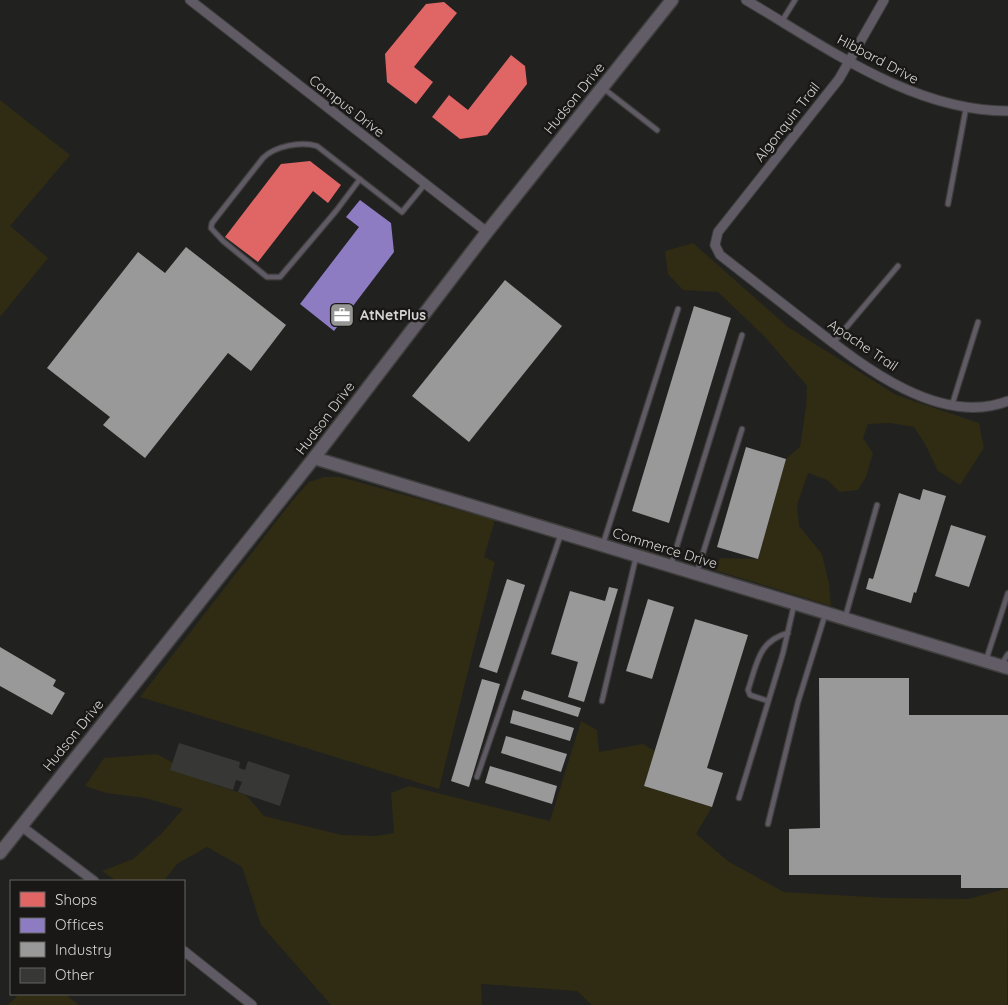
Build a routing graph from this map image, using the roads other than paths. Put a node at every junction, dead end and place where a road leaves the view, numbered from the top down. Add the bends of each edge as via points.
1 (190, 0) edge
2 (672, 0) edge
3 (746, 0) edge
4 (795, 0) edge
5 (884, 0) edge
6 (782, 21) junction
7 (851, 61) junction
8 (601, 88) junction
9 (966, 108) junction
10 (1008, 111) edge
11 (657, 130) dead end
12 (360, 179) junction
13 (425, 184) junction
14 (948, 204) dead end
15 (487, 232) junction
16 (723, 256) joint
17 (898, 266) dead end
18 (678, 309) dead end
19 (978, 322) dead end
20 (742, 335) dead end
21 (833, 343) junction
22 (1008, 401) edge
23 (952, 405) junction
24 (742, 429) dead end
25 (314, 458) junction
26 (877, 505) dead end
27 (561, 533) junction
28 (602, 545) junction
29 (636, 555) junction
30 (671, 566) junction
31 (696, 574) junction
32 (1008, 593) edge
33 (794, 604) junction
34 (825, 613) junction
35 (844, 619) junction
36 (788, 633) junction
37 (1008, 654) edge
38 (986, 662) junction
39 (1004, 667) edge
40 (602, 701) dead end
41 (768, 701) junction
42 (478, 777) dead end
43 (739, 798) dead end
44 (768, 824) dead end
45 (21, 826) junction
46 (0, 853) edge
47 (93, 880) edge
48 (185, 952) edge
49 (252, 1005) edge

1 - 13 street, Campus Drive
2 - 8 main road, Hudson Drive
3 - 6 street, Hibbard Drive
4 - 6 lane
5 - 7 street, Algonquin Trail
6 - 7 street, Hibbard Drive
7 - 9 street, Hibbard Drive via 917,95
7 - 16 street, Algonquin Trail via 718,232 715,245
8 - 11 lane
8 - 15 main road, Hudson Drive
9 - 10 street, Hibbard Drive
9 - 14 lane
12 - 12 lane via 317,146 303,144 278,149 263,158 211,228 267,276 280,277
12 - 13 lane via 402,212
13 - 15 street, Campus Drive
15 - 25 main road, Hudson Drive
16 - 21 street, Apache Trail
17 - 21 lane
18 - 28 lane
19 - 23 lane
20 - 30 lane
21 - 23 street, Apache Trail via 898,385
22 - 23 street, Apache Trail via 985,407
24 - 31 lane
25 - 27 main road, Commerce Drive
25 - 45 main road, Hudson Drive
26 - 35 lane
27 - 28 main road, Commerce Drive
27 - 42 lane
28 - 29 main road, Commerce Drive
29 - 30 main road, Commerce Drive
29 - 40 lane
30 - 31 main road, Commerce Drive
31 - 33 main road, Commerce Drive
32 - 38 lane
33 - 34 main road, Commerce Drive
33 - 36 lane
34 - 35 main road, Commerce Drive
34 - 44 lane via 798,702
35 - 38 main road, Commerce Drive
36 - 41 lane
36 - 41 lane via 776,636 764,645 748,690 750,695
37 - 39 lane
38 - 39 main road, Commerce Drive
41 - 43 lane
45 - 46 main road, Hudson Drive
45 - 47 street
48 - 49 street

